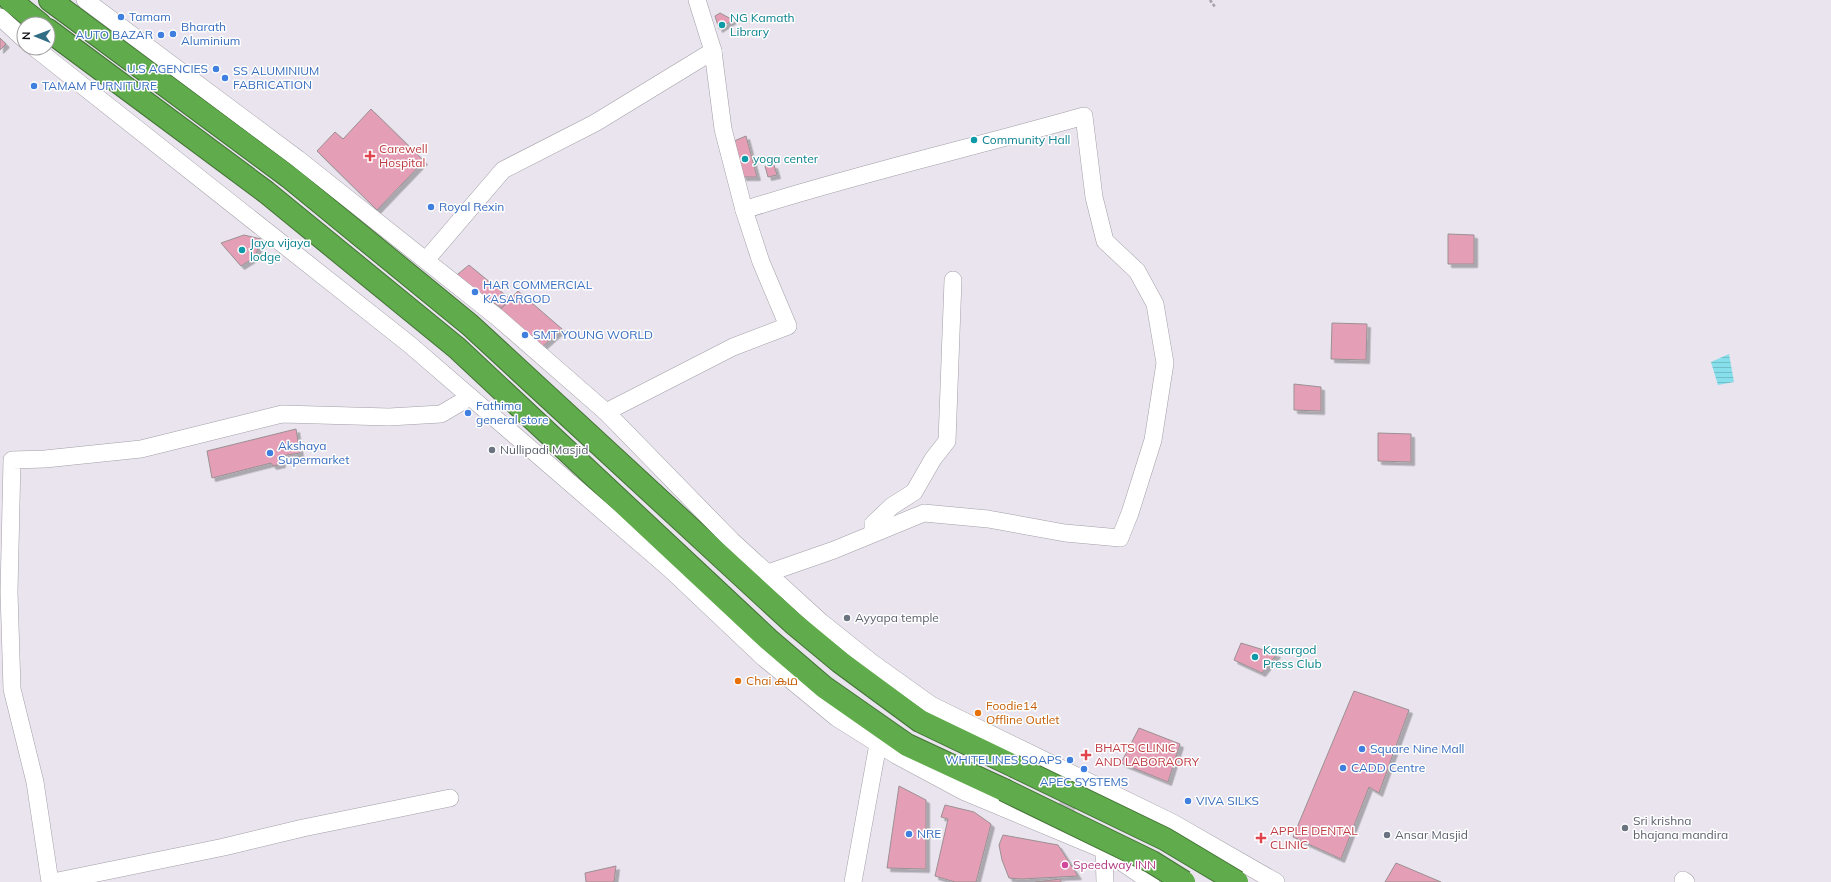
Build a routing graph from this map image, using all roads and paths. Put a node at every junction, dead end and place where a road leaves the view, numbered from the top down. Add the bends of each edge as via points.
1 (10, 0) edge
2 (50, 0) edge
3 (85, 0) edge
4 (697, 0) edge
5 (1210, 0) edge
6 (1215, 8) dead end
7 (30, 16) edge
8 (0, 17) edge
9 (16, 32) edge
10 (56, 36) edge
11 (713, 52) junction
12 (45, 56) edge
13 (744, 210) junction
14 (426, 260) junction
15 (952, 280) dead end
16 (470, 397) junction
17 (606, 412) junction
18 (6, 457) edge
19 (873, 533) junction
20 (768, 573) junction
21 (878, 744) junction
22 (450, 798) dead end
23 (1104, 850) junction
24 (50, 882) edge
25 (53, 882) edge
26 (853, 882) edge
27 (1105, 882) edge
28 (1151, 882) edge
29 (1184, 882) edge
30 (1237, 882) edge
31 (1276, 882) edge

1 - 7 highway
2 - 30 highway, bridge via 289,177 470,325 793,623 840,662 920,721 1165,839
3 - 14 street via 298,159
4 - 11 street
5 - 6 path
8 - 9 street
10 - 29 highway, bridge via 266,192 457,348 768,640 824,687 908,745 1152,862
11 - 13 street via 723,129
11 - 14 street via 595,123 503,170
12 - 16 street via 409,344
13 - 17 street via 788,326 733,347
13 - 19 street via 821,186 1084,116 1094,197 1105,241 1137,271 1155,304 1165,363 1153,440 1120,538 1065,533 988,519 924,514
14 - 17 street via 497,317
15 - 19 street via 947,441 914,492 892,506 873,524
16 - 18 street via 441,414 389,417 282,414 141,449 45,459
16 - 21 street via 671,570 764,658 837,718
17 - 20 street via 732,541
18 - 24 street via 12,688 35,782
19 - 20 street via 834,550
20 - 31 street via 821,622 931,705 1173,823
21 - 23 street via 965,792
21 - 26 street
22 - 25 street
23 - 27 street
23 - 28 street

